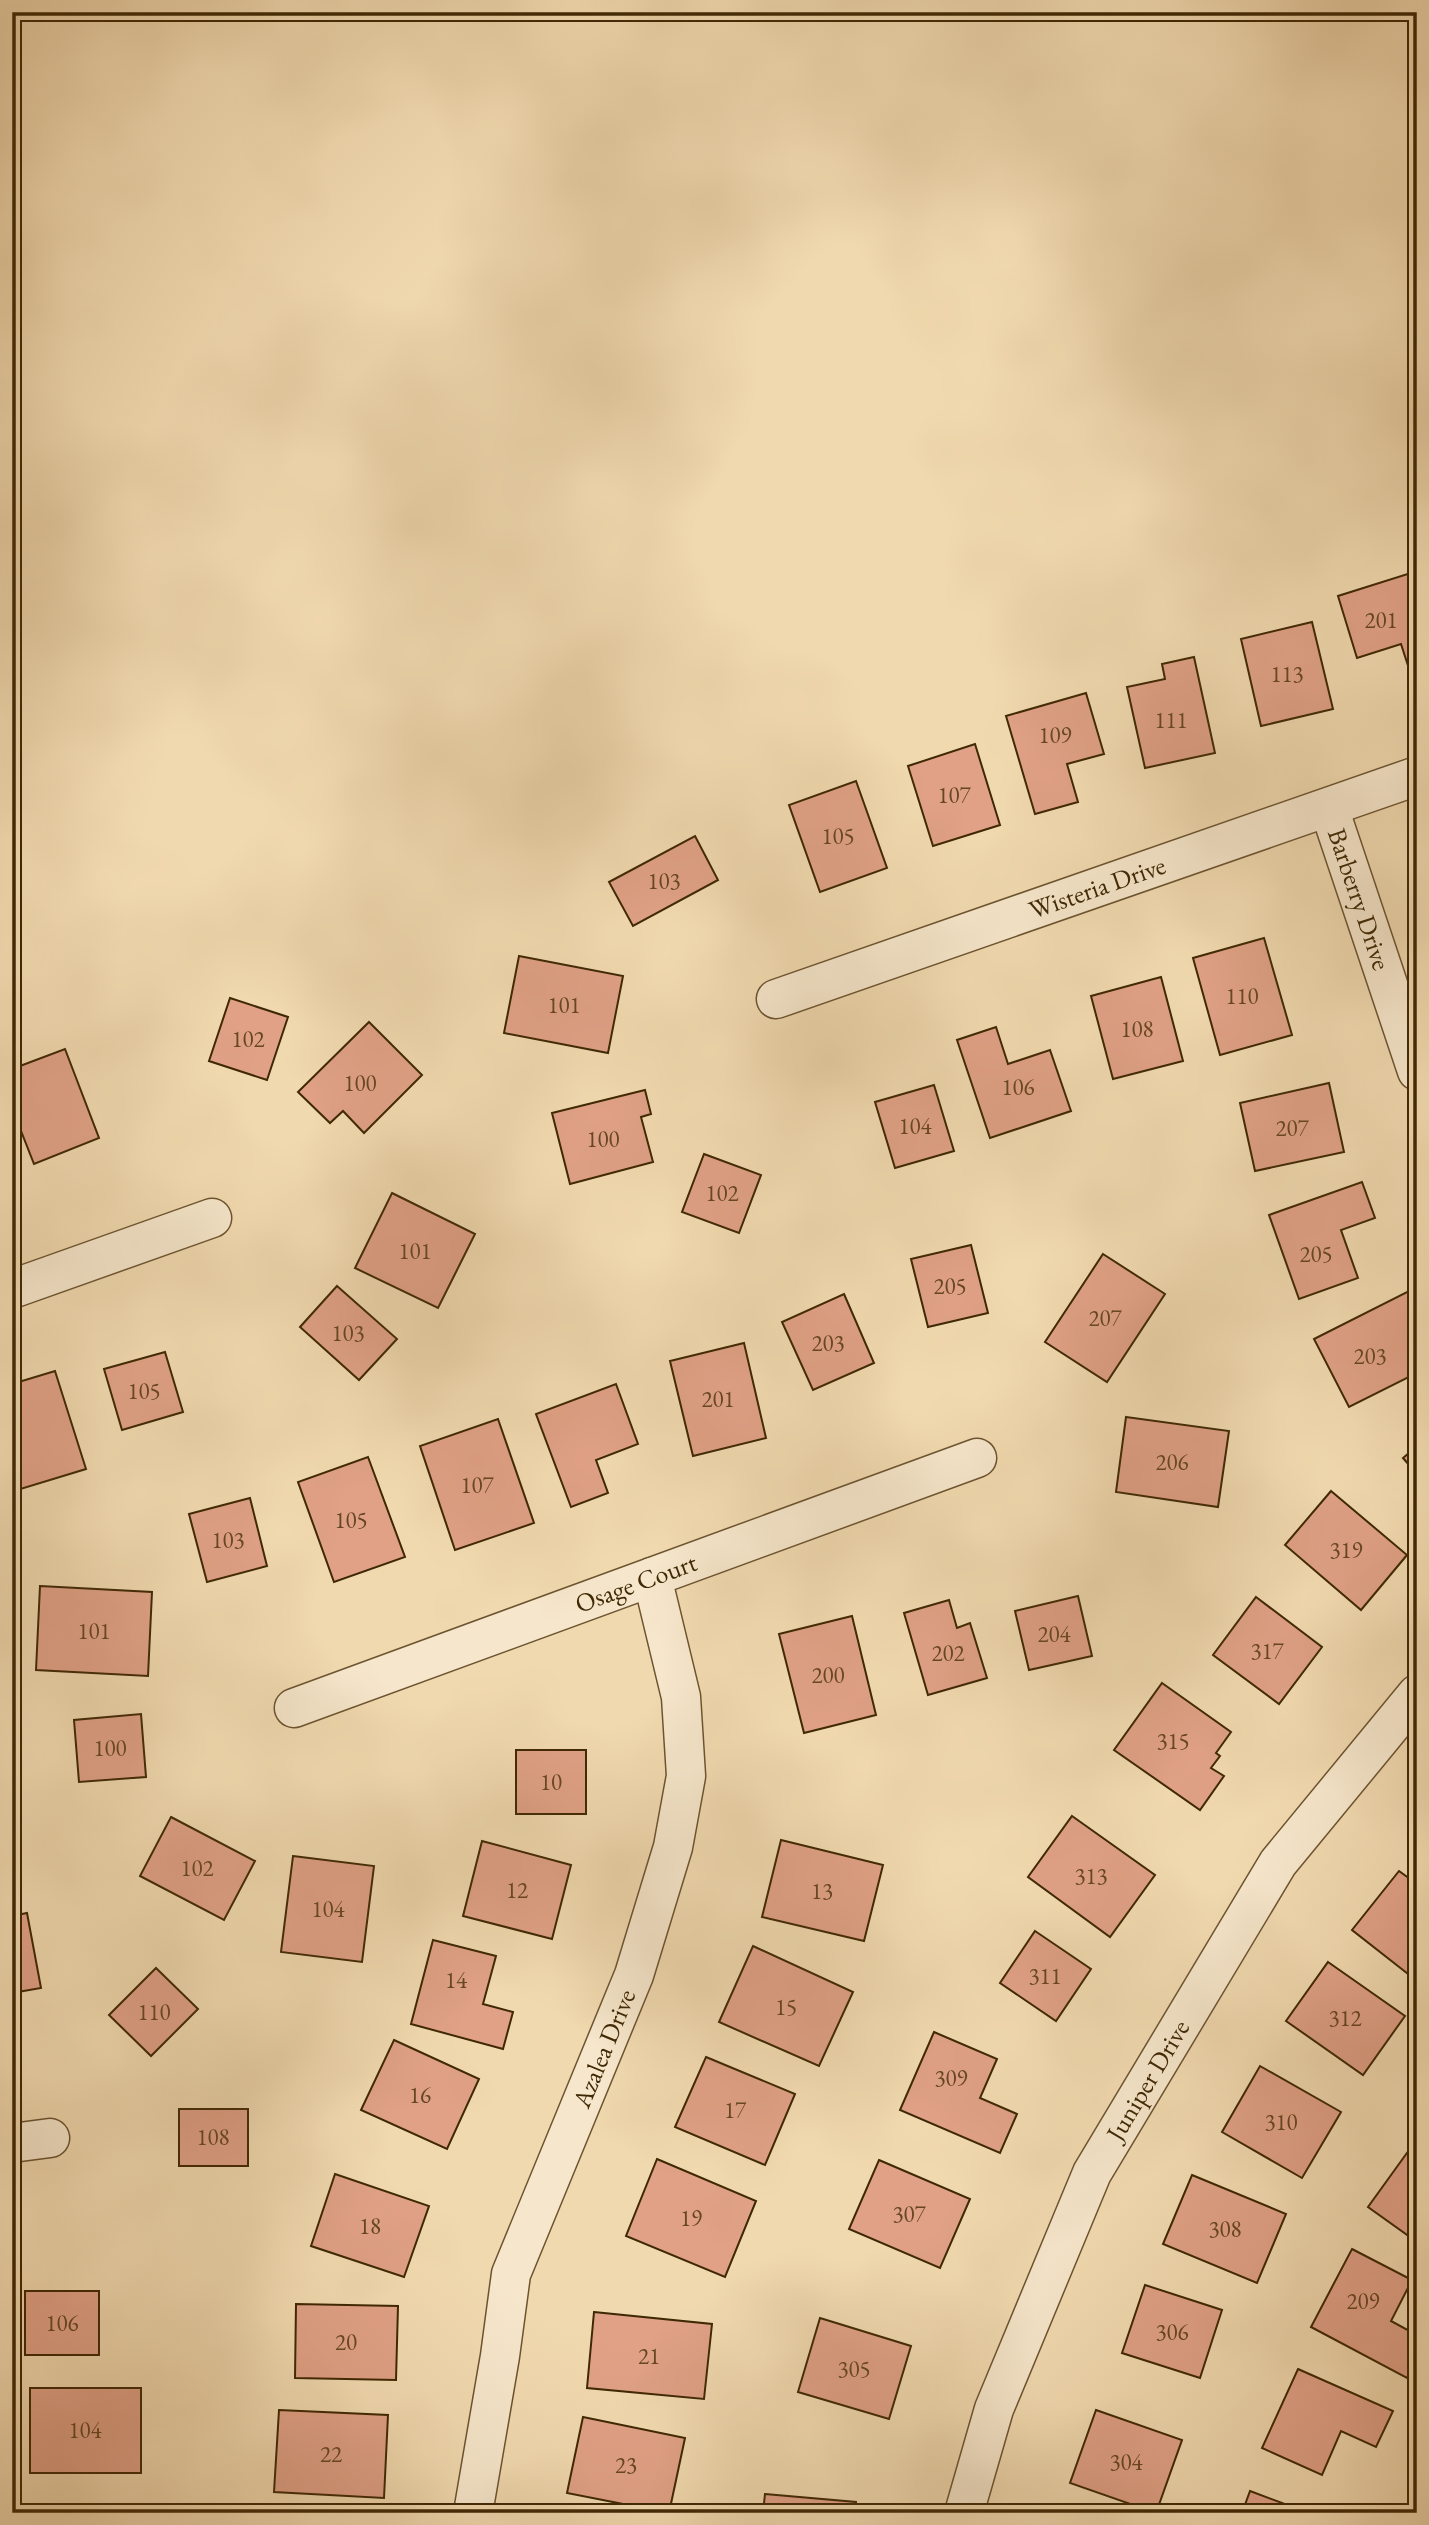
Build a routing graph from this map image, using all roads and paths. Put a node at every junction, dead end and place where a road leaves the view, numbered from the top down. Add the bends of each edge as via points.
1 (1417, 776) edge
2 (1329, 808) junction
3 (776, 999) dead end
4 (1417, 1071) edge
5 (212, 1218) dead end
6 (12, 1289) edge
7 (977, 1458) dead end
8 (652, 1577) junction
9 (1417, 1693) edge
10 (294, 1708) dead end
11 (50, 2138) dead end
12 (12, 2143) edge
13 (472, 2513) edge
14 (964, 2513) edge

1 - 2 street, Wisteria Drive
2 - 3 street, Wisteria Drive
2 - 4 street, Barberry Drive
5 - 6 street
7 - 8 street, Osage Court
8 - 10 street, Osage Court
8 - 13 street, Azalea Drive via 681,1697 686,1776 673,1847 634,1975 511,2274
9 - 14 street, Juniper Drive via 1278,1863 1092,2173 994,2409
11 - 12 street

